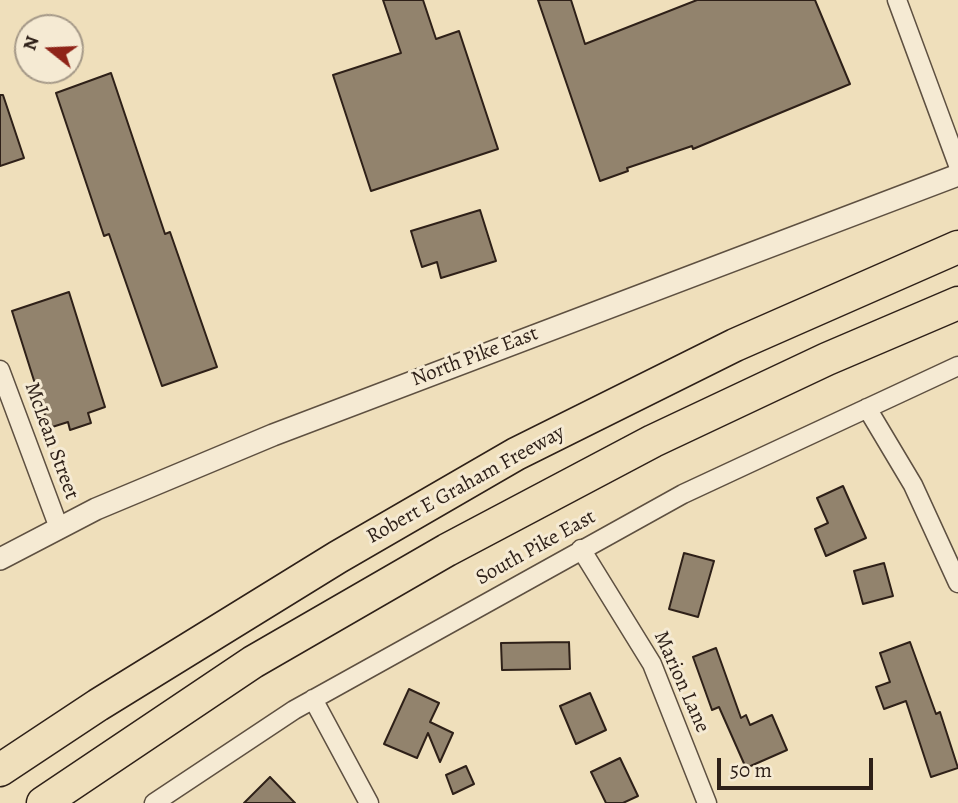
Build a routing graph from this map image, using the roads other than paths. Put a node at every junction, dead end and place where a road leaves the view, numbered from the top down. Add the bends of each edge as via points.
1 (897, 0) edge
2 (958, 166) edge
3 (958, 175) edge
4 (958, 247) edge
5 (958, 303) edge
6 (958, 366) edge
7 (0, 370) edge
8 (867, 408) junction
9 (59, 528) junction
10 (581, 549) junction
11 (0, 559) edge
12 (958, 583) edge
13 (313, 699) junction
14 (0, 770) edge
15 (43, 803) edge
16 (154, 803) edge
17 (369, 803) edge
18 (707, 803) edge

1 - 2 street
3 - 9 street, North Pike East via 274,435
4 - 14 highway, Robert E Graham Freeway via 748,339 516,454 326,564
5 - 15 highway via 653,440 447,550 253,662
6 - 8 street, South Pike East
7 - 9 street, McLean Street
8 - 10 street, South Pike East via 683,494
8 - 12 street via 914,485
9 - 11 street, North Pike East
10 - 13 street, South Pike East
10 - 18 street, Marion Lane via 652,664
13 - 16 street, South Pike East
13 - 17 street

